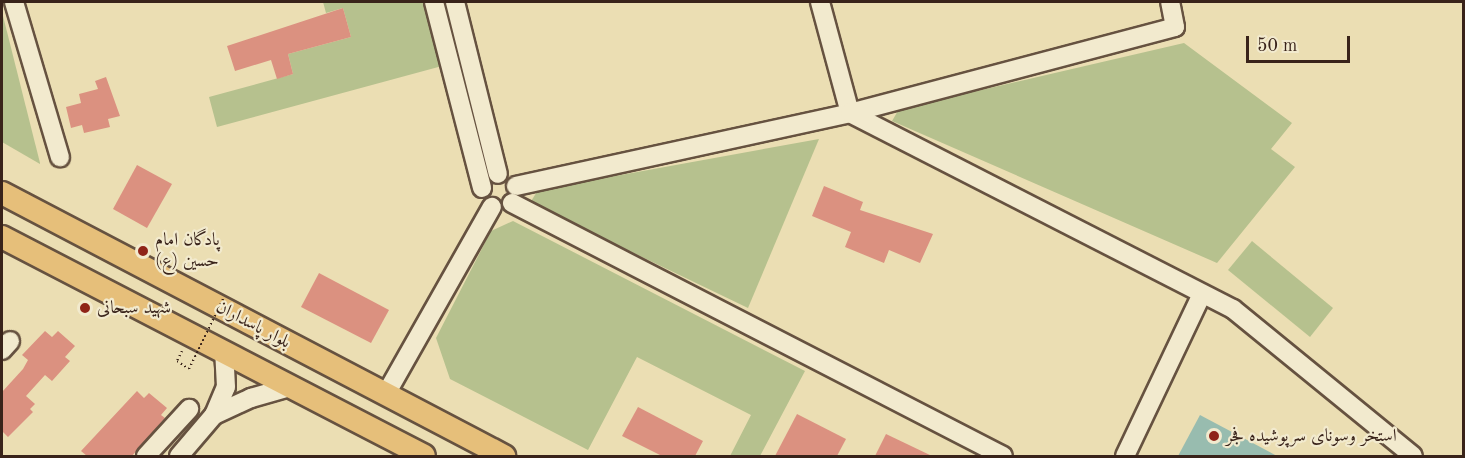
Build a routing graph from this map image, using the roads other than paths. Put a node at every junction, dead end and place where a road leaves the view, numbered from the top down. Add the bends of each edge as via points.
1 (14, 2) edge
2 (434, 2) edge
3 (454, 2) edge
4 (820, 2) edge
5 (1170, 2) edge
6 (850, 113) junction
7 (60, 157) dead end
8 (498, 174) junction
9 (482, 188) junction
10 (2, 193) edge
11 (514, 195) junction
12 (492, 207) junction
13 (2, 237) edge
14 (1202, 294) junction
15 (224, 353) junction
16 (289, 387) junction
17 (386, 394) junction
18 (189, 409) dead end
19 (214, 415) junction
20 (146, 456) edge
21 (179, 456) edge
22 (424, 456) edge
23 (504, 456) edge
24 (1003, 456) edge
25 (1125, 456) edge
26 (1413, 456) edge

1 - 7 street
2 - 9 street
3 - 8 street
4 - 6 street
5 - 6 street via 1175,27
6 - 11 street
6 - 14 street
8 - 9 street via 488,178
8 - 11 street via 509,177
9 - 12 street via 483,199
10 - 17 main road, بلوار پاسداران
11 - 12 street via 503,208
11 - 24 street
12 - 17 street
13 - 15 main road
14 - 25 street
14 - 26 street via 1233,309
15 - 16 main road
15 - 19 street via 226,387
16 - 19 street
16 - 22 main road
17 - 23 main road, بلوار پاسداران
18 - 20 street
19 - 21 street

